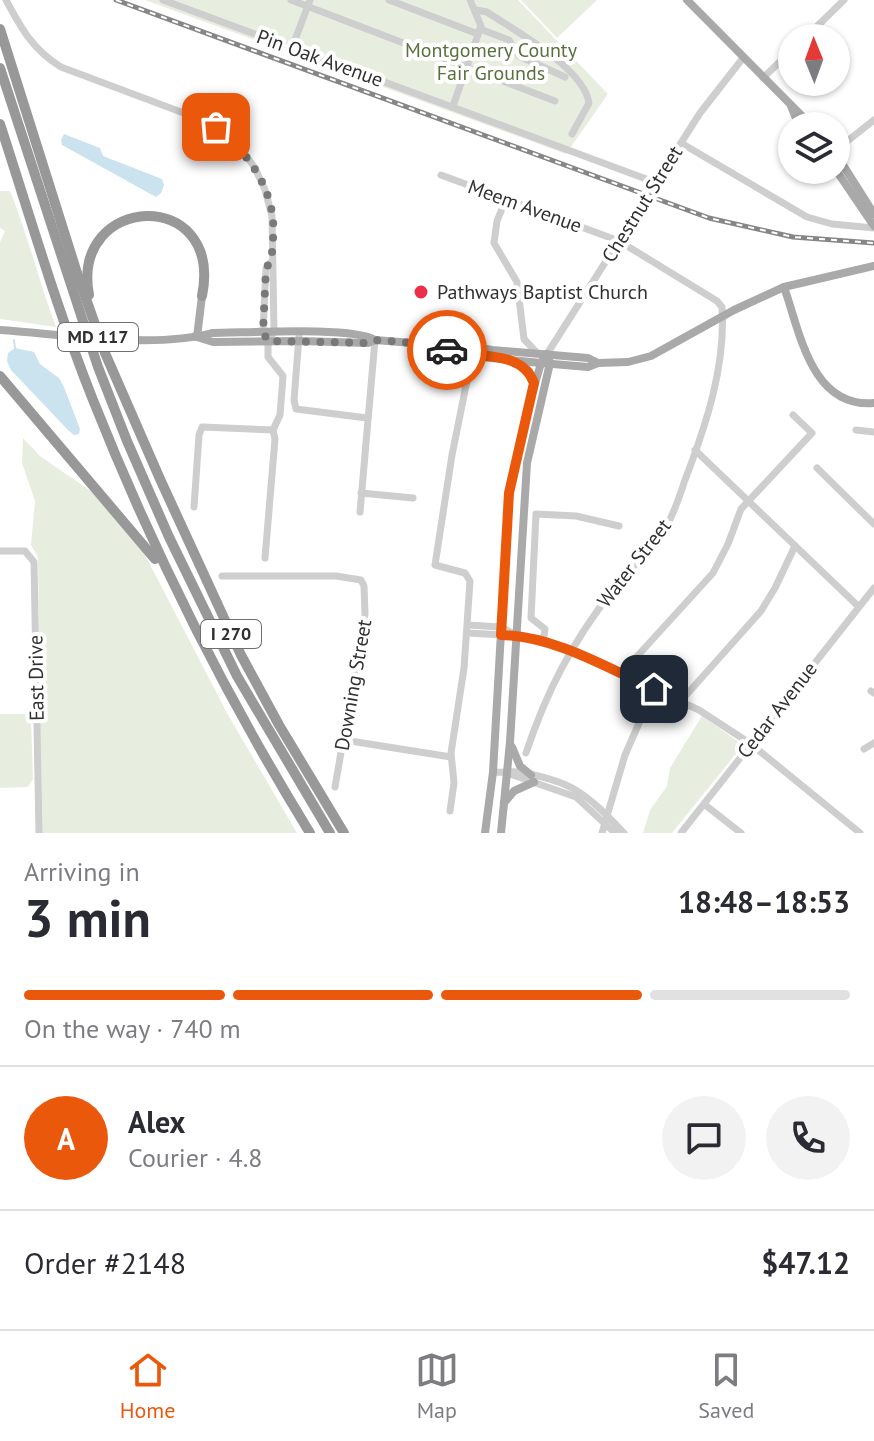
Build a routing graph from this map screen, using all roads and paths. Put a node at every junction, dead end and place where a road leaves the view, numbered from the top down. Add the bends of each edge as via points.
1 (6, 0) edge
2 (163, 0) edge
3 (291, 0) edge
4 (389, 0) edge
5 (470, 0) edge
6 (687, 0) edge
7 (844, 0) edge
8 (309, 3) edge
9 (476, 10) junction
10 (819, 24) edge
11 (0, 29) edge
12 (479, 32) junction
13 (292, 48) junction
14 (743, 58) junction
15 (778, 64) edge
16 (467, 67) junction
17 (0, 68) edge
18 (565, 77) dead end
19 (763, 78) junction
20 (555, 101) dead end
21 (790, 105) junction
22 (453, 106) junction
23 (793, 112) edge
24 (801, 112) edge
25 (874, 120) edge
26 (0, 124) edge
27 (572, 134) dead end
28 (850, 140) edge
29 (681, 143) junction
30 (441, 175) dead end
31 (850, 178) edge
32 (657, 183) junction
33 (846, 184) edge
34 (506, 199) junction
35 (873, 222) edge
36 (619, 241) junction
37 (271, 262) junction
38 (874, 266) edge
39 (784, 287) junction
40 (202, 296) joint
41 (723, 316) junction
42 (95, 324) junction
43 (0, 330) edge
44 (263, 332) junction
45 (274, 332) junction
46 (299, 336) junction
47 (197, 337) junction
48 (524, 339) junction
49 (375, 340) junction
50 (268, 341) junction
51 (473, 352) junction
52 (537, 353) junction
53 (513, 356) junction
54 (546, 360) junction
55 (0, 376) edge
56 (534, 389) junction
57 (874, 403) edge
58 (793, 415) dead end
59 (367, 418) junction
60 (136, 425) junction
61 (273, 430) junction
62 (856, 430) dead end
63 (874, 432) edge
64 (695, 450) junction
65 (817, 468) dead end
66 (361, 493) junction
67 (413, 498) dead end
68 (748, 502) junction
69 (194, 507) dead end
70 (360, 512) dead end
71 (874, 524) edge
72 (619, 526) dead end
73 (795, 546) junction
74 (0, 551) edge
75 (265, 558) dead end
76 (222, 576) dead end
77 (175, 587) junction
78 (874, 588) edge
79 (858, 606) junction
80 (467, 629) junction
81 (501, 631) junction
82 (217, 635) junction
83 (516, 635) junction
84 (543, 643) junction
85 (569, 651) junction
86 (621, 674) junction
87 (654, 689) junction
88 (680, 702) junction
89 (344, 740) junction
90 (510, 742) junction
91 (874, 743) edge
92 (751, 744) junction
93 (864, 749) dead end
94 (526, 753) dead end
95 (451, 757) junction
96 (493, 772) junction
97 (507, 773) junction
98 (533, 779) junction
99 (335, 787) dead end
100 (504, 804) junction
101 (704, 804) junction
102 (450, 811) dead end
103 (607, 820) junction
104 (39, 833) edge
105 (310, 833) edge
106 (330, 833) edge
107 (344, 833) edge
108 (485, 833) edge
109 (501, 833) edge
110 (602, 833) edge
111 (615, 833) edge
112 (624, 833) edge
113 (681, 833) edge
114 (741, 833) edge
115 (860, 833) edge

1 - 37 street via 26,37 61,67 197,117 234,142 255,168 269,201
2 - 13 street, Pin Oak Avenue
3 - 8 street
4 - 12 street
5 - 9 street
6 - 14 main road
7 - 10 street
8 - 13 street
8 - 16 street
9 - 12 street
9 - 27 street via 544,51 587,91 589,103
11 - 42 highway, I 270
12 - 16 street
12 - 18 street via 509,40 519,56
13 - 22 street, Pin Oak Avenue
14 - 19 main road
14 - 29 street, Chestnut Street
15 - 19 street
16 - 20 street
16 - 22 street
17 - 82 highway, I 270 via 98,367 169,537
19 - 21 main road
21 - 23 main road
21 - 24 main road
22 - 32 street, Pin Oak Avenue
25 - 28 street
26 - 77 highway, I 270 via 79,362
29 - 32 street, Chestnut Street
29 - 35 street via 807,217 832,224
30 - 34 street, Meem Avenue
31 - 35 main road
32 - 36 street, Chestnut Street
33 - 35 main road
34 - 36 street, Meem Avenue
34 - 48 street via 494,243 519,287
36 - 41 street, Meem Avenue via 717,301
36 - 54 street, Chestnut Street
37 - 44 street via 266,268
37 - 45 street
38 - 39 main road
39 - 41 main road
39 - 57 main road via 823,383 842,398
40 - 42 highway via 205,267 193,237 173,220 137,216 107,231 93,251 87,290
40 - 47 main road
41 - 54 main road via 651,356 623,363
41 - 64 street, Water Street via 718,374
42 - 60 highway, I 270
43 - 47 main road, MD 117
44 - 45 main road, MD 117
44 - 47 main road, MD 117
44 - 50 street
45 - 46 main road, MD 117
45 - 50 street
46 - 49 main road, MD 117 via 367,335
46 - 50 main road, MD 117
46 - 59 street via 294,400 299,411
47 - 50 main road, MD 117 via 213,342
48 - 52 street
48 - 53 street
49 - 51 main road, MD 117
49 - 59 street
50 - 61 street via 268,357 283,379 279,421
51 - 53 main road, MD 117
51 - 80 street via 435,565 469,576
52 - 53 main road, MD 117
52 - 54 main road, MD 117
53 - 54 main road, MD 117
53 - 56 main road via 529,371
54 - 56 main road
54 - 83 main road via 527,463
55 - 77 highway
56 - 81 main road via 509,493
58 - 68 street via 812,433
59 - 66 street
60 - 82 highway
60 - 107 highway, I 270 via 241,655
61 - 69 street via 202,427
61 - 75 street
62 - 63 street
64 - 68 street
64 - 85 street, Water Street via 667,525
65 - 71 street
66 - 67 street
66 - 70 street
68 - 73 street
68 - 86 street via 713,573
72 - 84 street via 536,514 531,618 545,629
73 - 79 street
73 - 88 street via 761,611
74 - 104 street, East Drive via 25,551 34,562
76 - 89 street, Downing Street via 361,580 365,614
77 - 105 highway, I 270 via 224,687
78 - 79 street, Cedar Avenue
79 - 92 street, Cedar Avenue
80 - 81 street
80 - 95 street
81 - 83 street
81 - 96 main road
82 - 106 highway, I 270
83 - 84 street
83 - 90 main road
84 - 85 street
85 - 86 street
85 - 94 street, Water Street
86 - 87 street
87 - 88 street
87 - 103 street via 625,755
88 - 92 street
89 - 95 street
89 - 99 street, Downing Street
90 - 97 main road
90 - 98 main road via 515,760
91 - 93 street
92 - 101 street, Cedar Avenue
92 - 115 street
95 - 102 street via 455,774
96 - 97 street
96 - 108 main road
97 - 98 street
97 - 100 main road
98 - 100 main road
98 - 103 street via 571,786 588,796
100 - 109 main road
101 - 113 street, Cedar Avenue
101 - 114 street
103 - 110 street
103 - 111 street
103 - 112 street

